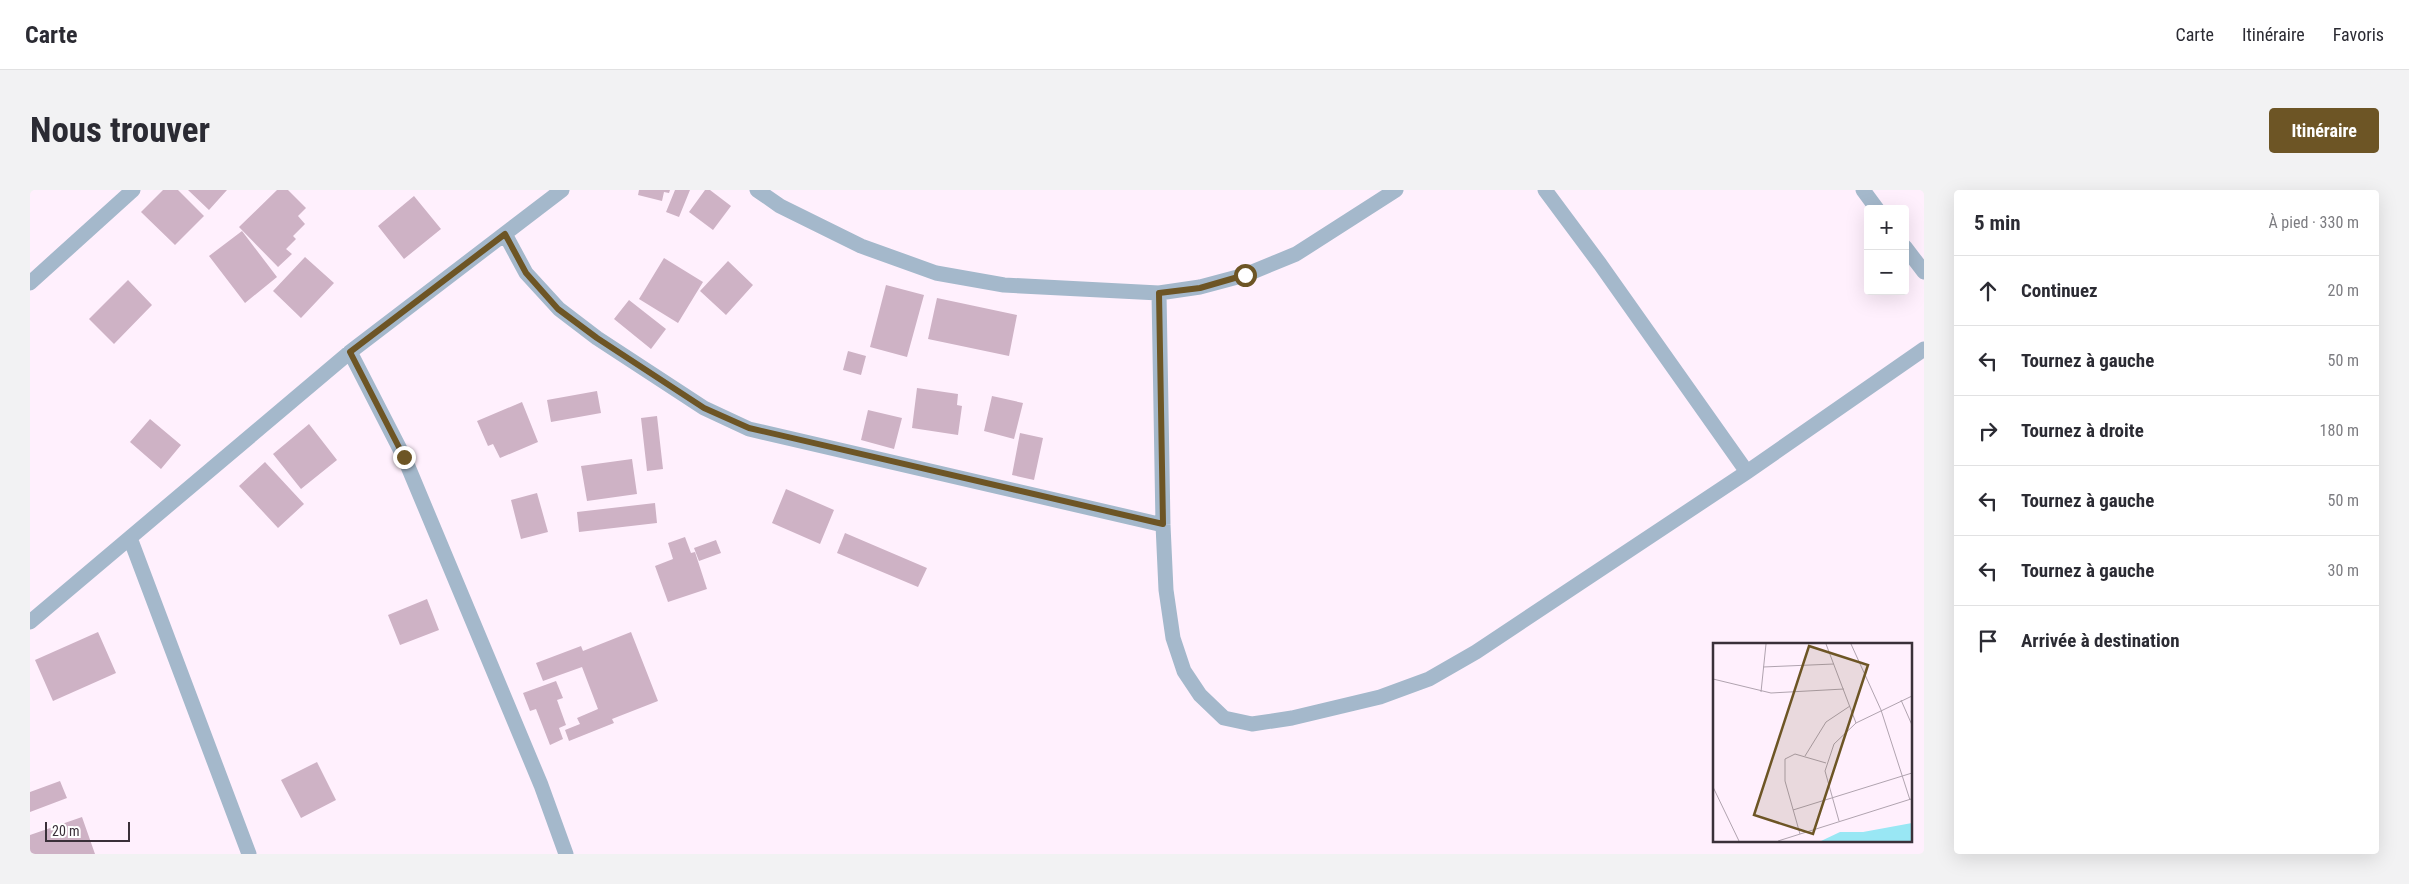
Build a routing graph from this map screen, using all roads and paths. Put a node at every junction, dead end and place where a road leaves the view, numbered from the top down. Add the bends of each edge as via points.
1 (133, 190) edge
2 (562, 190) edge
3 (757, 190) edge
4 (1396, 190) edge
5 (1545, 190) edge
6 (1863, 190) edge
7 (1874, 205) edge
8 (505, 234) junction
9 (1907, 250) edge
10 (1924, 272) edge
11 (30, 283) edge
12 (1159, 293) junction
13 (1924, 349) edge
14 (350, 352) junction
15 (1747, 472) junction
16 (1163, 524) junction
17 (130, 538) junction
18 (30, 622) edge
19 (249, 854) edge
20 (566, 854) edge

1 - 11 street
2 - 8 street
3 - 12 street via 780,206 861,246 936,273 1004,286
4 - 12 street via 1296,254 1245,275 1200,288
5 - 15 street
6 - 7 street
8 - 14 street
8 - 16 street via 526,273 558,309 704,408 749,428
9 - 10 street
12 - 16 street
13 - 15 street
14 - 17 street
14 - 20 street via 404,457 541,785
15 - 16 street via 1476,652 1428,679 1380,697 1252,724 1224,718 1200,695 1184,671 1173,638 1166,590
17 - 18 street
17 - 19 street

